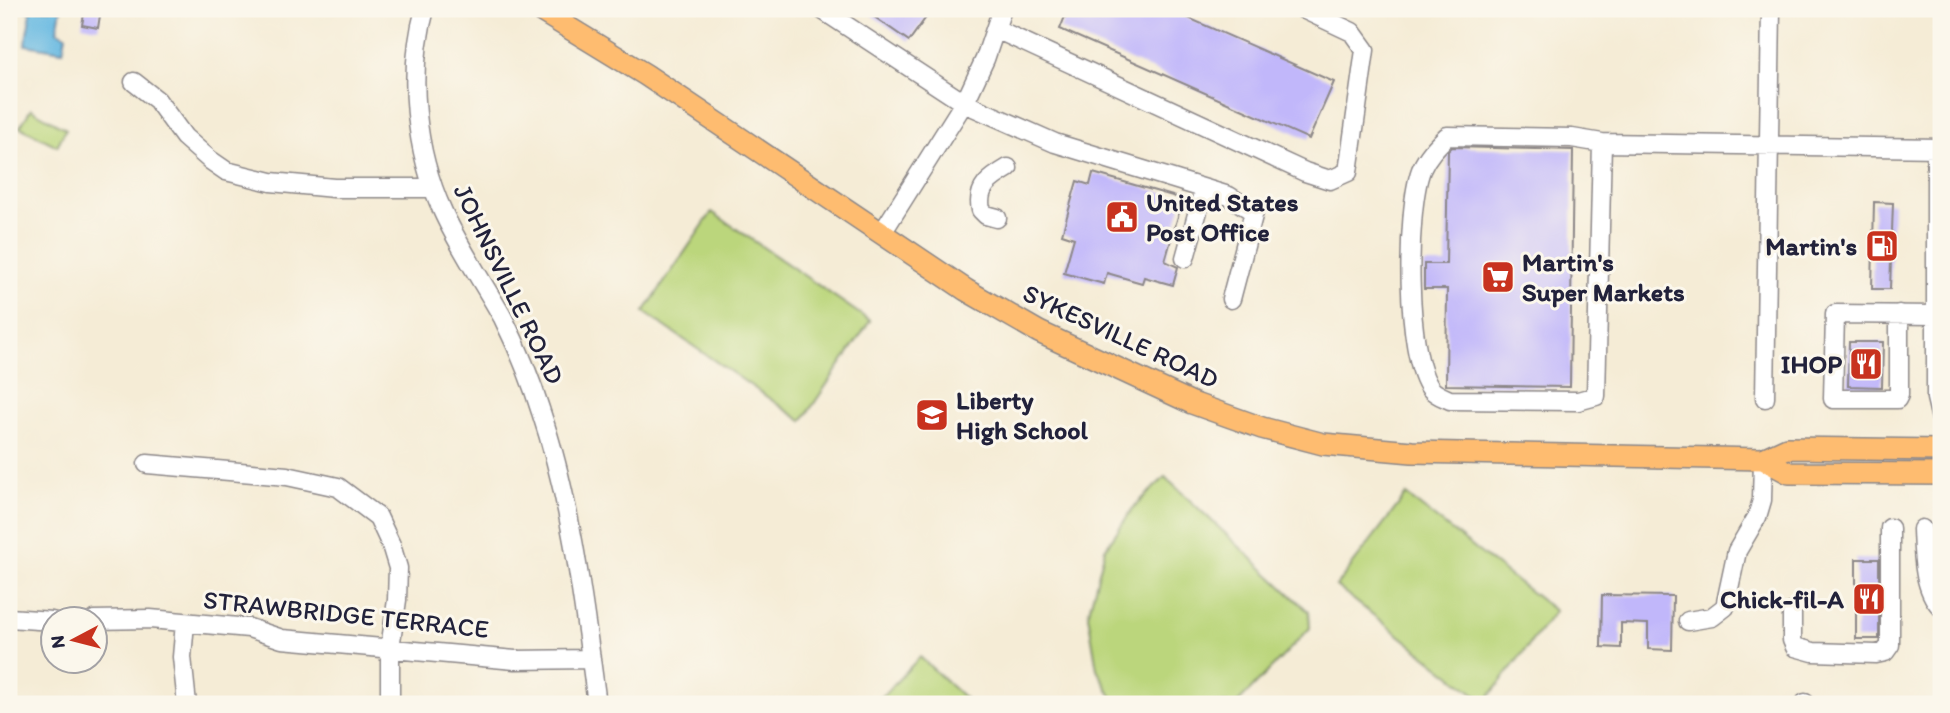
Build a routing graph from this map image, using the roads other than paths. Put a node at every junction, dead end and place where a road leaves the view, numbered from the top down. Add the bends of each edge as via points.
1 (425, 9) edge
2 (538, 9) edge
3 (821, 9) edge
4 (1002, 9) edge
5 (1303, 9) edge
6 (1771, 9) edge
7 (996, 29) junction
8 (134, 82) dead end
9 (964, 103) junction
10 (1602, 143) junction
11 (1768, 145) junction
12 (1939, 148) edge
13 (1008, 168) dead end
14 (433, 188) junction
15 (1204, 189) junction
16 (997, 218) dead end
17 (882, 233) junction
18 (1185, 258) dead end
19 (1231, 299) dead end
20 (1899, 314) junction
21 (1936, 315) junction
22 (1765, 398) dead end
23 (1941, 419) edge
24 (1941, 450) edge
25 (1763, 459) junction
26 (147, 464) dead end
27 (1941, 474) edge
28 (1890, 528) dead end
29 (1922, 529) dead end
30 (1941, 607) edge
31 (1792, 612) dead end
32 (9, 618) edge
33 (38, 620) edge
34 (108, 621) edge
35 (1688, 621) dead end
36 (185, 622) junction
37 (390, 648) junction
38 (591, 659) junction
39 (187, 704) edge
40 (390, 704) edge
41 (597, 704) edge

1 - 14 street, JOHNSVILLE ROAD via 416,95
2 - 17 main road, SYKESVILLE ROAD via 646,75
3 - 9 street
4 - 7 street
5 - 7 street via 1352,32 1365,50 1348,172 1330,180
6 - 11 street
7 - 9 street
8 - 14 street via 157,100 184,137 226,171 334,188
9 - 15 street via 1055,143
9 - 17 street
10 - 10 street via 1596,397 1578,401 1441,397 1424,374 1411,309 1414,197 1429,155 1447,136 1572,138
10 - 11 street
11 - 12 street
11 - 22 street
12 - 21 street
13 - 16 street via 988,180 981,194 981,210
14 - 38 street, JOHNSVILLE ROAD via 458,242 503,318 542,414 564,501
15 - 18 street
15 - 19 street via 1229,196 1254,212
17 - 25 main road, SYKESVILLE ROAD via 1039,332 1192,403 1290,436 1356,449 1412,452
20 - 20 street via 1835,314 1833,399 1897,399
20 - 21 street
21 - 23 street via 1936,398
24 - 25 main road, SYKESVILLE ROAD via 1787,448
25 - 27 main road, SYKESVILLE ROAD via 1789,473
25 - 35 street via 1762,500 1737,551 1725,607 1712,617
26 - 37 street via 287,476 338,487 359,501 378,517 398,568
28 - 31 street via 1890,645 1885,652 1814,652 1794,647
29 - 30 street via 1930,589
32 - 33 street
34 - 36 street, STRAWBRIDGE TERRACE
36 - 37 street, STRAWBRIDGE TERRACE via 249,628 282,639
36 - 39 street via 182,657
37 - 38 street, STRAWBRIDGE TERRACE via 515,660
37 - 40 street
38 - 41 street, JOHNSVILLE ROAD

